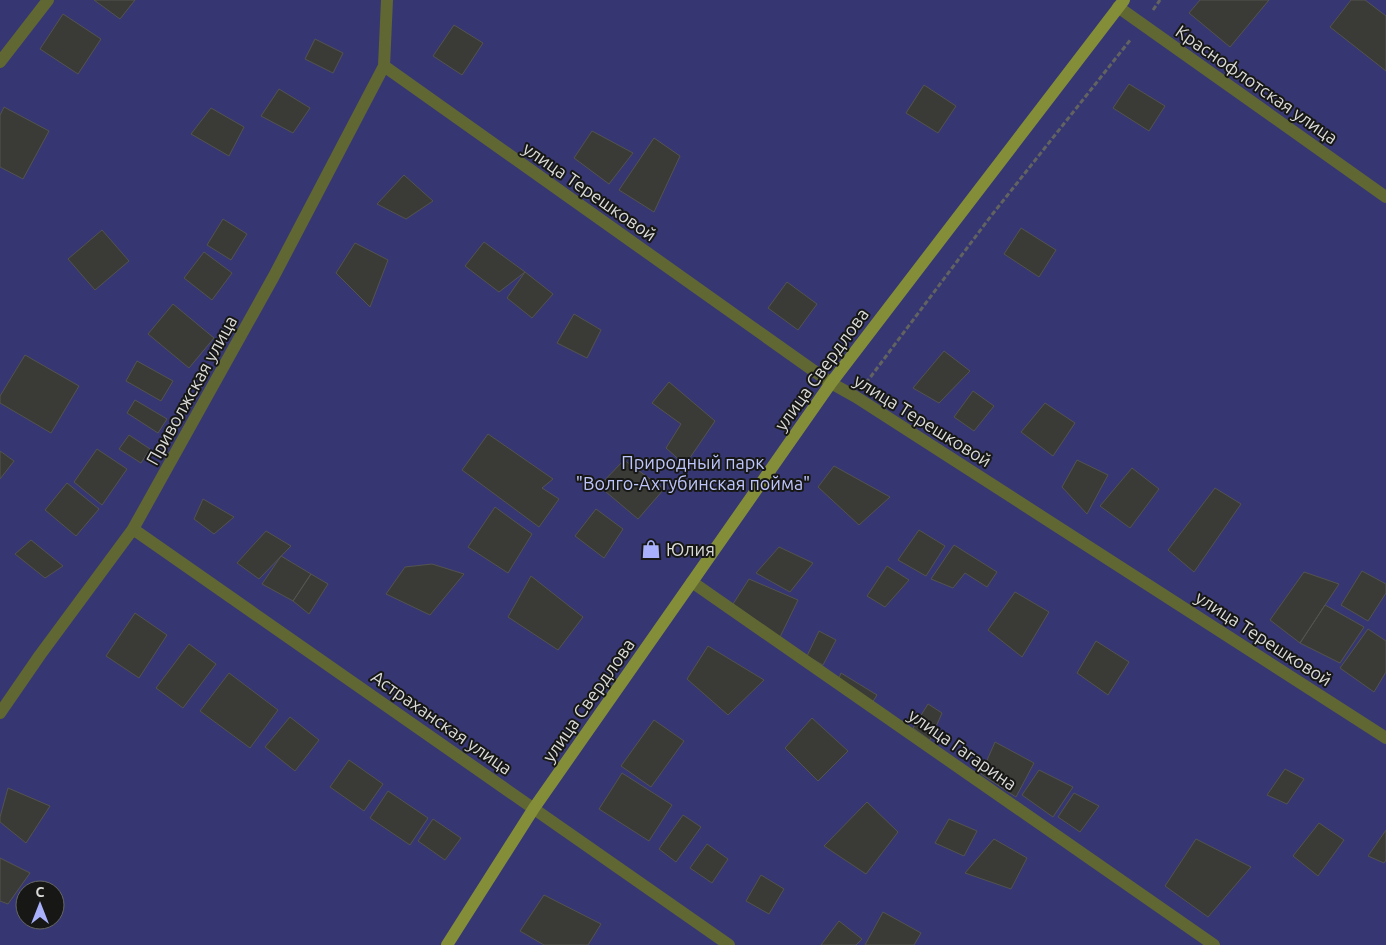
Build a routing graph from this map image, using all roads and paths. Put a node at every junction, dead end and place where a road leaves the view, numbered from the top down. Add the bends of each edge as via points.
1 (48, 0) edge
2 (387, 0) edge
3 (1160, 0) edge
4 (1116, 2) edge
5 (1142, 24) junction
6 (0, 62) edge
7 (384, 66) junction
8 (1386, 197) edge
9 (831, 383) junction
10 (856, 397) junction
11 (133, 529) junction
12 (692, 582) junction
13 (0, 713) edge
14 (1386, 738) edge
15 (534, 808) junction
16 (447, 945) edge
17 (729, 945) edge
18 (1214, 945) edge

1 - 6 street
2 - 7 street
3 - 5 path
4 - 5 street, Краснофлотская улица
4 - 9 street, улица Свердлова
5 - 8 street, Краснофлотская улица
5 - 10 path via 990,216
7 - 9 street, улица Терешковой
7 - 11 street, Приволжская улица via 274,276
9 - 10 street, улица Терешковой
9 - 12 street, улица Свердлова
10 - 14 street, улица Терешковой
11 - 13 street, Приволжская улица
11 - 15 street, Астраханская улица
12 - 15 street, улица Свердлова
12 - 18 street, улица Гагарина
15 - 16 street, улица Свердлова
15 - 17 street, Астраханская улица

